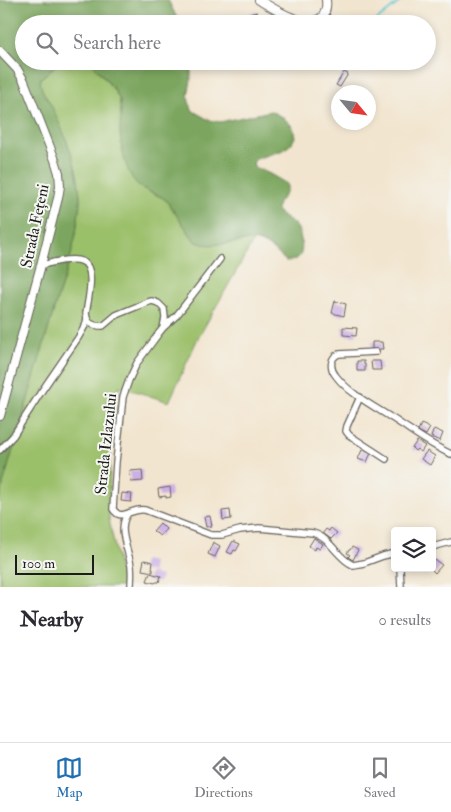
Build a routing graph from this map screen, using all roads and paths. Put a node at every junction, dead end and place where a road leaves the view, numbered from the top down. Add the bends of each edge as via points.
1 (259, 0) edge
2 (326, 0) edge
3 (325, 14) edge
4 (288, 15) edge
5 (0, 52) edge
6 (15, 67) edge
7 (18, 70) edge
8 (220, 259) dead end
9 (41, 265) junction
10 (87, 318) junction
11 (163, 328) junction
12 (376, 352) dead end
13 (360, 397) junction
14 (0, 416) edge
15 (0, 450) edge
16 (451, 454) edge
17 (386, 459) dead end
18 (127, 515) junction
19 (451, 542) edge
20 (436, 545) edge
21 (391, 554) edge
22 (400, 572) edge
23 (131, 587) edge
24 (401, 587) edge

1 - 4 street
2 - 3 street
5 - 6 street, Strada Fețeni
7 - 9 street, Strada Fețeni via 59,174 58,198
8 - 11 street via 177,315
9 - 10 street via 81,260 88,266
9 - 14 street, Strada Fețeni
10 - 11 street via 93,326 103,326 116,315 152,301 164,310
10 - 15 street via 78,338 13,436
11 - 18 street, Strada Izlazului via 137,363 123,397 113,509 118,514
12 - 13 street via 339,354 332,359 332,371
13 - 16 street
13 - 17 street via 346,431
18 - 21 street via 135,510 145,510 217,535 259,528 319,534 353,565
18 - 23 street via 124,536 131,568
19 - 20 street
22 - 24 street

